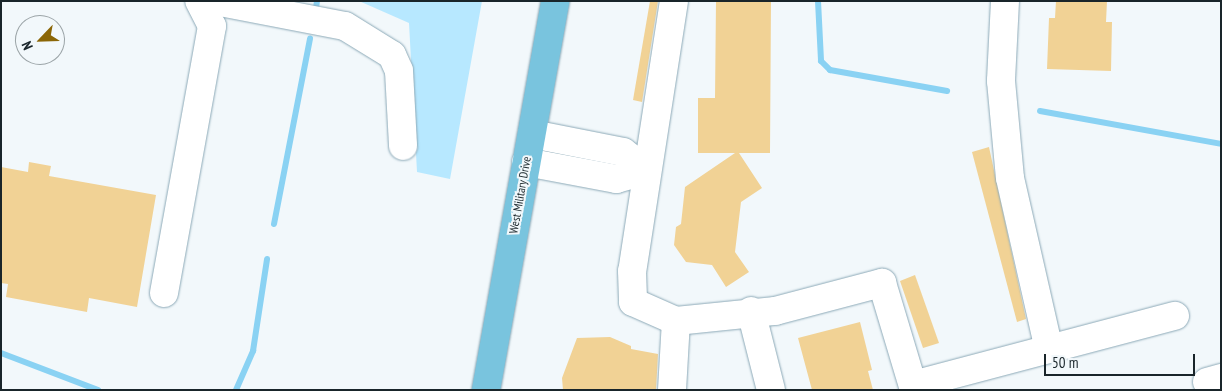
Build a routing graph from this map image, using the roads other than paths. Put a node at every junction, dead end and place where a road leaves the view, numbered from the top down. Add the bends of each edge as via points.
1 (199, 1) edge
2 (215, 1) edge
3 (555, 1) edge
4 (674, 1) edge
5 (1006, 1) edge
6 (532, 134) junction
7 (403, 146) dead end
8 (526, 162) junction
9 (647, 170) junction
10 (164, 293) dead end
11 (751, 311) junction
12 (1175, 316) dead end
13 (676, 321) junction
14 (1048, 349) junction
15 (914, 387) edge
16 (486, 390) edge
17 (672, 390) edge
18 (771, 390) edge

1 - 10 street via 212,26
2 - 7 street via 345,26 392,55 399,71
3 - 6 main road, West Military Drive
4 - 9 street
5 - 14 street via 1002,81 1010,178
6 - 8 main road, West Military Drive
6 - 9 street via 623,152
8 - 9 street via 616,179
8 - 16 main road, West Military Drive
9 - 13 street via 632,271 633,302
11 - 13 street
11 - 15 street via 775,311 882,283
11 - 18 street
12 - 14 street
13 - 17 street
14 - 15 street

